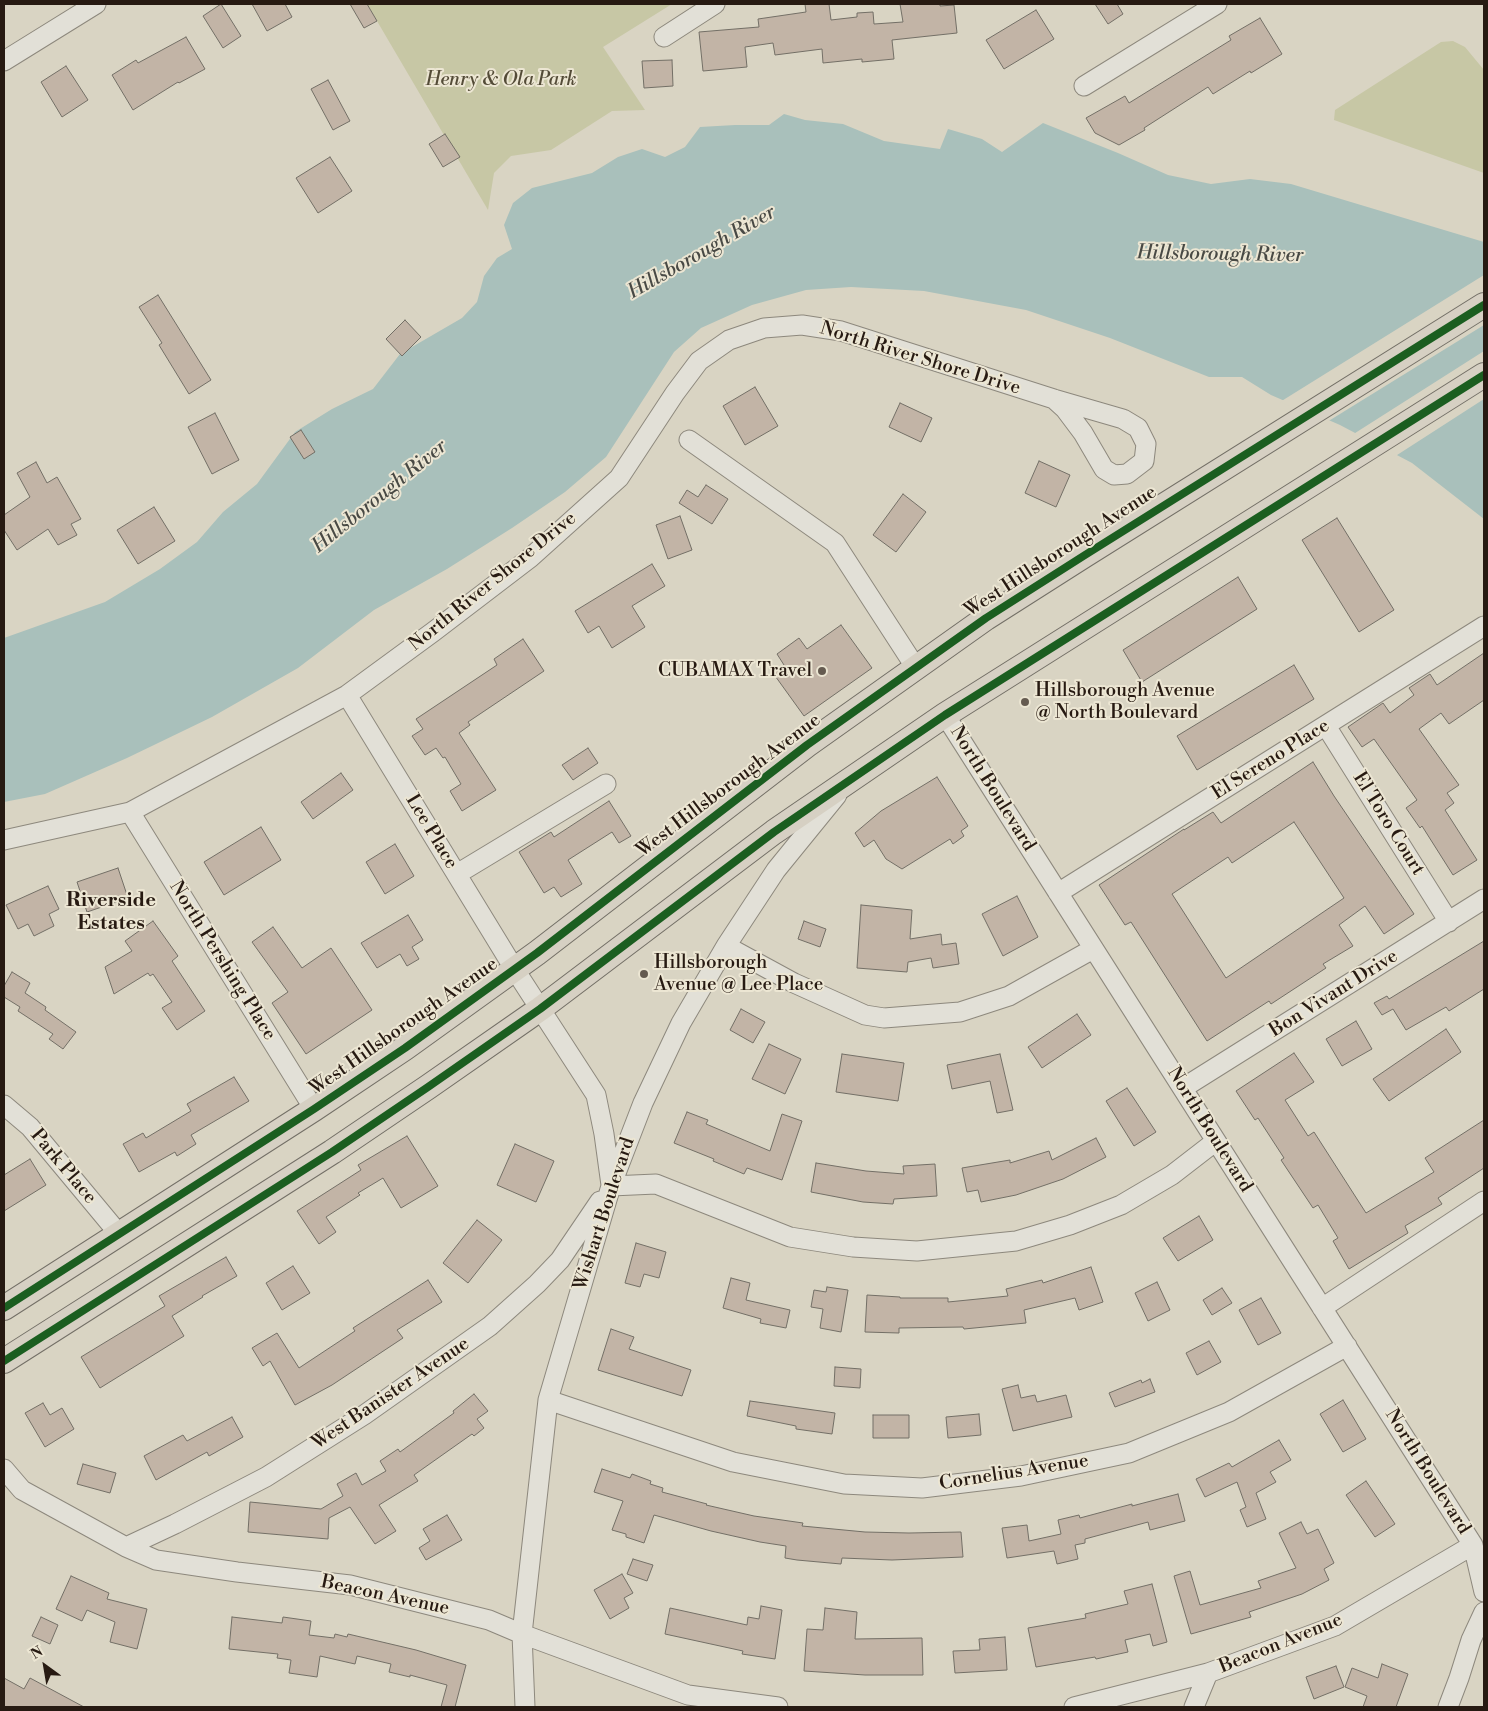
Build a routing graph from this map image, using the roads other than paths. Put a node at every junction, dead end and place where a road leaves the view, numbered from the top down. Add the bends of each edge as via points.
1 (96, 4) edge
2 (715, 4) edge
3 (1217, 4) edge
4 (664, 37) dead end
5 (4, 61) edge
6 (1084, 86) dead end
7 (1484, 305) edge
8 (1484, 375) edge
9 (1054, 399) junction
10 (689, 440) dead end
11 (1484, 626) edge
12 (916, 668) junction
13 (347, 695) junction
14 (946, 715) junction
15 (1326, 726) junction
16 (850, 780) junction
17 (606, 784) dead end
18 (130, 812) junction
19 (4, 840) edge
20 (457, 874) junction
21 (1058, 893) junction
22 (1484, 899) edge
23 (1449, 922) junction
24 (726, 946) junction
25 (1093, 948) junction
26 (515, 970) junction
27 (540, 1009) junction
28 (1183, 1088) junction
29 (4, 1105) edge
30 (314, 1109) junction
31 (1216, 1141) junction
32 (611, 1186) junction
33 (1484, 1200) edge
34 (119, 1234) junction
35 (4, 1308) edge
36 (1322, 1308) junction
37 (1347, 1346) junction
38 (4, 1361) edge
39 (548, 1400) junction
40 (4, 1469) edge
41 (1473, 1545) junction
42 (126, 1547) junction
43 (1484, 1592) edge
44 (1484, 1612) edge
45 (522, 1634) junction
46 (1477, 1645) edge
47 (1208, 1673) junction
48 (525, 1707) edge
49 (778, 1707) edge
50 (1074, 1707) edge
51 (1194, 1707) edge
52 (1448, 1707) edge

1 - 5 street
2 - 4 street
3 - 6 street
7 - 12 main road, West Hillsborough Avenue via 995,613
8 - 14 main road
9 - 9 street, North River Shore Drive via 1066,409 1104,469 1114,475 1127,474 1144,461 1146,444 1138,428 1123,419
9 - 13 street, North River Shore Drive via 841,331 802,325 783,326 764,328 728,340 699,361 619,478 530,558
10 - 12 street via 834,543
11 - 15 street, El Sereno Place
12 - 26 main road, West Hillsborough Avenue via 808,745
13 - 18 street, North River Shore Drive
13 - 20 street, Lee Place
14 - 16 main road
14 - 21 street, North Boulevard
15 - 21 street, El Sereno Place
15 - 23 street, El Toro Court
16 - 24 street, Wishart Boulevard via 776,870
16 - 27 main road via 774,832
17 - 20 street
18 - 19 street, North River Shore Drive
18 - 30 street, North Pershing Place
20 - 26 street, Lee Place
21 - 25 street, North Boulevard
22 - 23 street, Bon Vivant Drive
23 - 28 street, Bon Vivant Drive
24 - 25 street via 794,983 865,1014 884,1018 960,1012 1009,996
24 - 32 street, Wishart Boulevard via 681,1023 643,1103
25 - 28 street, North Boulevard
26 - 27 street, Lee Place
26 - 30 main road, West Hillsborough Avenue
27 - 32 street, Lee Place via 596,1095
27 - 38 main road via 332,1152
28 - 31 street, North Boulevard
29 - 34 street, Park Place via 30,1127
30 - 34 main road, West Hillsborough Avenue
31 - 32 street via 1172,1175 1121,1205 1070,1225 1016,1241 917,1251 853,1248 790,1236 656,1184
31 - 36 street, North Boulevard
32 - 39 street, Wishart Boulevard
32 - 42 street, West Banister Avenue via 560,1260 490,1326 364,1415 266,1477
33 - 36 street
34 - 35 main road, West Hillsborough Avenue
36 - 37 street, North Boulevard
37 - 39 street, Cornelius Avenue via 1229,1412 1129,1453 1022,1476 922,1488 844,1484 733,1462
37 - 41 street, North Boulevard
39 - 45 street, Wishart Boulevard
40 - 42 street, Beacon Avenue via 22,1490
41 - 43 street
41 - 47 street, Beacon Avenue via 1335,1626
42 - 45 street, Beacon Avenue via 156,1560 350,1585 489,1620
44 - 46 street
45 - 48 street, Wishart Boulevard
45 - 49 street, Beacon Avenue via 688,1695
46 - 52 street
47 - 50 street, Beacon Avenue
47 - 51 street

